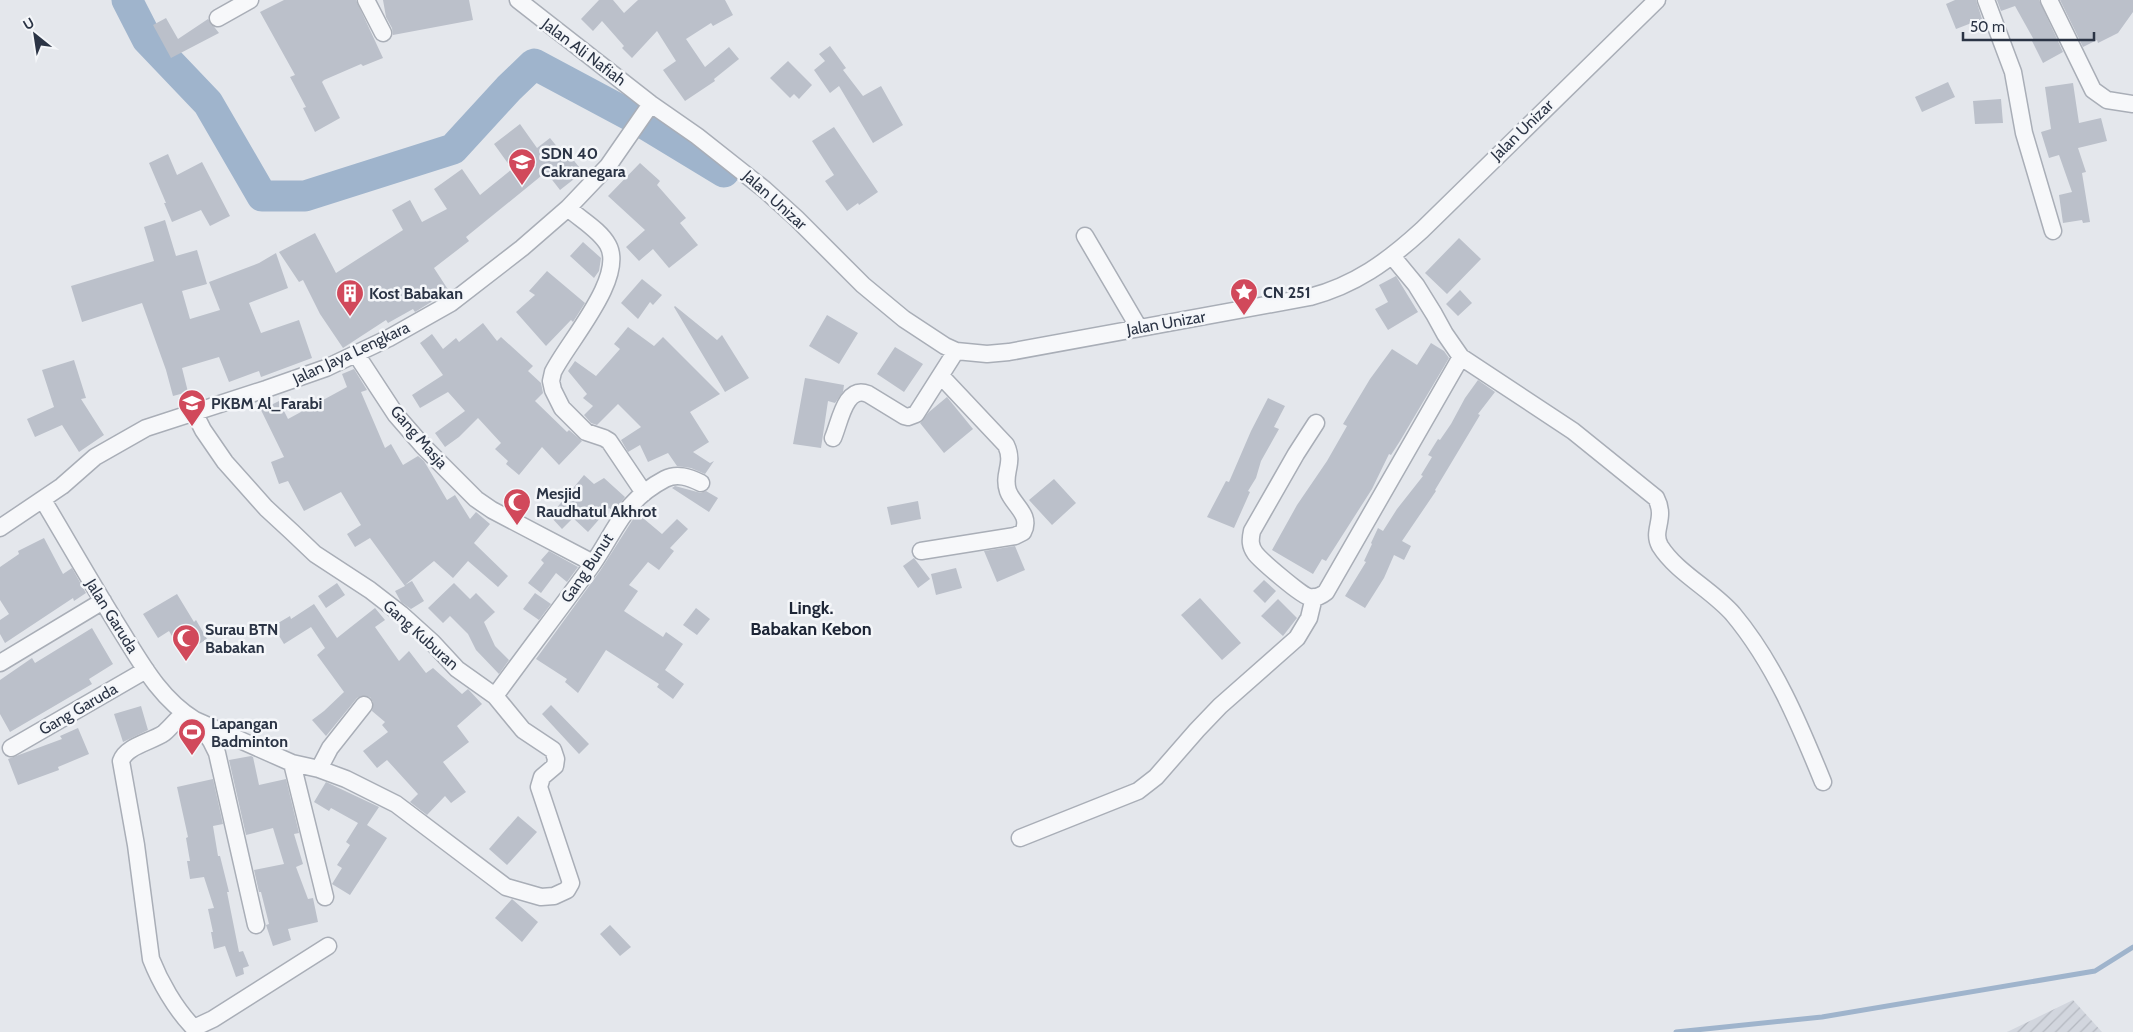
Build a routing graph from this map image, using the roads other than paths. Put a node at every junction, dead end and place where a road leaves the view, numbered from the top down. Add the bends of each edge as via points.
1 (250, 0) edge
2 (366, 0) edge
3 (518, 0) edge
4 (1657, 0) edge
5 (1986, 0) edge
6 (2049, 0) edge
7 (218, 18) dead end
8 (383, 33) dead end
9 (651, 104) junction
10 (2133, 104) edge
11 (568, 208) junction
12 (2053, 231) dead end
13 (1085, 236) dead end
14 (1392, 256) junction
15 (1139, 328) junction
16 (356, 354) junction
17 (1461, 357) junction
18 (948, 364) junction
19 (194, 412) junction
20 (1316, 423) dead end
21 (834, 438) dead end
22 (701, 482) dead end
23 (644, 493) junction
24 (43, 500) junction
25 (0, 528) edge
26 (921, 550) dead end
27 (594, 562) junction
28 (1314, 597) junction
29 (103, 601) junction
30 (0, 663) edge
31 (146, 670) junction
32 (495, 696) junction
33 (364, 705) dead end
34 (190, 716) junction
35 (11, 748) dead end
36 (292, 763) junction
37 (319, 769) junction
38 (1823, 782) dead end
39 (1020, 838) dead end
40 (571, 883) joint
41 (325, 897) dead end
42 (256, 925) dead end
43 (328, 946) dead end

1 - 7 street
2 - 8 street
3 - 9 street, Jalan Ali Nafiah
4 - 14 street, Jalan Unizar
5 - 12 street via 2013,72 2024,133
6 - 10 street via 2093,90 2106,100
9 - 11 street, Jalan Jaya Lengkara via 608,166
9 - 18 street, Jalan Unizar via 764,189 863,285 897,314 945,346
11 - 16 street, Jalan Jaya Lengkara via 451,303
11 - 23 street via 605,240 612,262 588,317 553,372 553,390 562,408 583,430 609,442
13 - 15 street
14 - 15 street, Jalan Unizar via 1335,290
14 - 17 street via 1416,285
15 - 18 street, Jalan Unizar via 987,354
16 - 19 street, Jalan Jaya Lengkara via 294,380
16 - 27 street, Gang Masja via 396,415 476,498 492,510
17 - 28 street via 1326,592
17 - 38 street via 1574,431 1656,498 1661,508 1657,534 1660,545 1671,560 1720,600 1759,648 1793,712
18 - 21 street via 916,414 908,417 868,394 853,394
18 - 26 street via 1011,454 1007,487 1026,523 1023,532 1015,536
19 - 24 street, Jalan Jaya Lengkara via 128,437 95,457
19 - 32 street, Gang Kuburan via 225,462 266,508 315,554 364,585 401,614 457,669
20 - 28 street via 1252,531 1250,540 1260,559 1300,592
22 - 23 street, Gang Bunut via 674,476
23 - 27 street, Gang Bunut via 625,511
24 - 25 street, Jalan Jaya Lengkara
24 - 29 street, Jalan Garuda
27 - 32 street, Gang Bunut
28 - 39 street via 1307,623 1297,638 1202,724 1149,784
29 - 30 street
29 - 31 street, Jalan Garuda
31 - 34 street, Jalan Garuda via 165,696
31 - 35 street, Gang Garuda
32 - 40 street, Gang Kuburan via 522,730 555,754 554,766 542,777 539,786
33 - 37 street via 330,748
34 - 36 street, Jalan Garuda
34 - 42 street, Jalan Garuda via 204,730 216,752
34 - 43 street via 129,751 121,761 151,960 170,995 185,1019 192,1026 198,1026
36 - 37 street, Jalan Garuda
36 - 41 street
37 - 40 street, Jalan Garuda via 396,804 506,887 541,897 567,890

